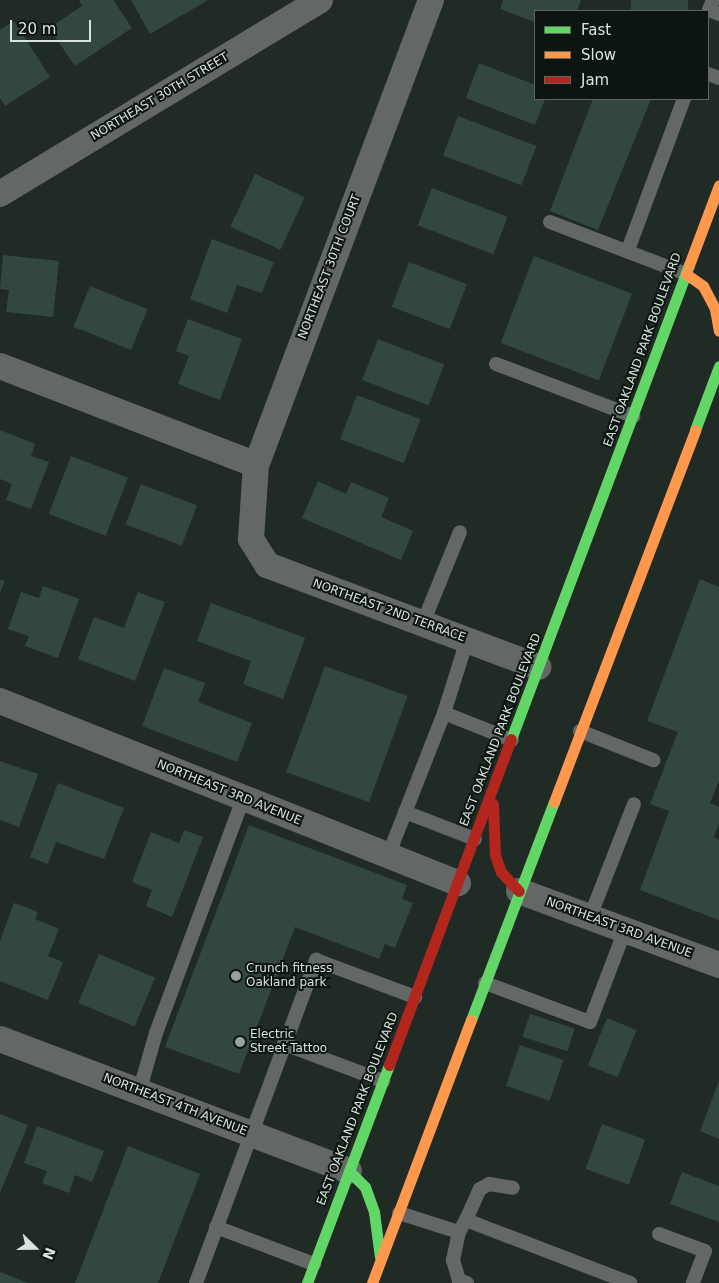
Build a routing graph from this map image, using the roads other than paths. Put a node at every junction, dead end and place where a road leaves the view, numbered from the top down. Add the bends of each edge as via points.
1 (320, 0) edge
2 (431, 0) edge
3 (713, 0) edge
4 (719, 14) edge
5 (684, 100) edge
6 (719, 185) edge
7 (0, 194) edge
8 (550, 222) dead end
9 (628, 250) junction
10 (686, 274) junction
11 (719, 331) edge
12 (496, 364) dead end
13 (0, 366) edge
14 (719, 366) edge
15 (633, 416) junction
16 (256, 465) junction
17 (460, 532) dead end
18 (251, 539) joint
19 (423, 623) junction
20 (467, 640) junction
21 (540, 667) junction
22 (0, 701) edge
23 (444, 713) junction
24 (580, 731) junction
25 (512, 740) junction
26 (654, 760) dead end
27 (493, 792) junction
28 (242, 799) junction
29 (634, 804) dead end
30 (405, 812) junction
31 (475, 839) junction
32 (388, 856) junction
33 (458, 883) junction
34 (519, 891) junction
35 (590, 917) junction
36 (625, 930) junction
37 (719, 965) edge
38 (485, 983) junction
39 (415, 997) junction
40 (0, 1039) edge
41 (284, 1044) junction
42 (383, 1082) junction
43 (139, 1092) junction
44 (250, 1134) junction
45 (349, 1171) junction
46 (513, 1188) dead end
47 (399, 1212) junction
48 (463, 1226) junction
49 (216, 1228) junction
50 (659, 1234) dead end
51 (380, 1261) junction
52 (314, 1264) junction
53 (196, 1283) edge
54 (307, 1283) edge
55 (372, 1283) edge
56 (467, 1283) edge
57 (630, 1283) edge
58 (694, 1283) edge

1 - 7 street, NORTHEAST 30TH STREET
2 - 16 street, NORTHEAST 30TH COURT
3 - 4 lane via 709,10
5 - 9 lane
6 - 10 main road, EAST OAKLAND PARK BOULEVARD
8 - 9 lane
9 - 10 lane
10 - 11 main road via 703,286 715,308
10 - 15 main road, EAST OAKLAND PARK BOULEVARD
12 - 15 lane
13 - 16 street
14 - 24 main road
15 - 21 main road, EAST OAKLAND PARK BOULEVARD
16 - 18 street, NORTHEAST 30TH COURT
17 - 19 lane
18 - 19 street, NORTHEAST 2ND TERRACE via 267,565
19 - 20 street, NORTHEAST 2ND TERRACE
20 - 21 street, NORTHEAST 2ND TERRACE
20 - 23 lane
21 - 25 main road, EAST OAKLAND PARK BOULEVARD
22 - 28 street, NORTHEAST 3RD AVENUE
23 - 25 lane
23 - 30 lane
24 - 26 lane
24 - 34 main road
25 - 27 main road, EAST OAKLAND PARK BOULEVARD
27 - 31 main road, EAST OAKLAND PARK BOULEVARD
27 - 34 main road via 495,855 501,872
28 - 32 street, NORTHEAST 3RD AVENUE
28 - 43 lane via 156,1033
29 - 35 lane
30 - 31 lane
30 - 32 lane
31 - 33 main road, EAST OAKLAND PARK BOULEVARD
32 - 33 street, NORTHEAST 3RD AVENUE
33 - 39 main road, EAST OAKLAND PARK BOULEVARD
34 - 35 street, NORTHEAST 3RD AVENUE
34 - 38 main road
35 - 36 street, NORTHEAST 3RD AVENUE
36 - 37 street, NORTHEAST 3RD AVENUE
36 - 38 lane via 590,1022
38 - 47 main road
39 - 41 lane via 316,960
39 - 42 main road, EAST OAKLAND PARK BOULEVARD
40 - 43 street, NORTHEAST 4TH AVENUE
41 - 42 lane
41 - 44 lane
42 - 45 main road, EAST OAKLAND PARK BOULEVARD
43 - 44 street, NORTHEAST 4TH AVENUE
44 - 45 street, NORTHEAST 4TH AVENUE
44 - 49 lane
45 - 51 main road via 365,1187 374,1212
45 - 52 main road, EAST OAKLAND PARK BOULEVARD
46 - 48 lane via 489,1184 480,1189
47 - 48 lane
47 - 51 main road
48 - 56 lane via 453,1260 459,1280
48 - 57 lane
49 - 52 lane
49 - 53 lane
50 - 58 lane via 705,1251
51 - 55 main road
52 - 54 main road, EAST OAKLAND PARK BOULEVARD

